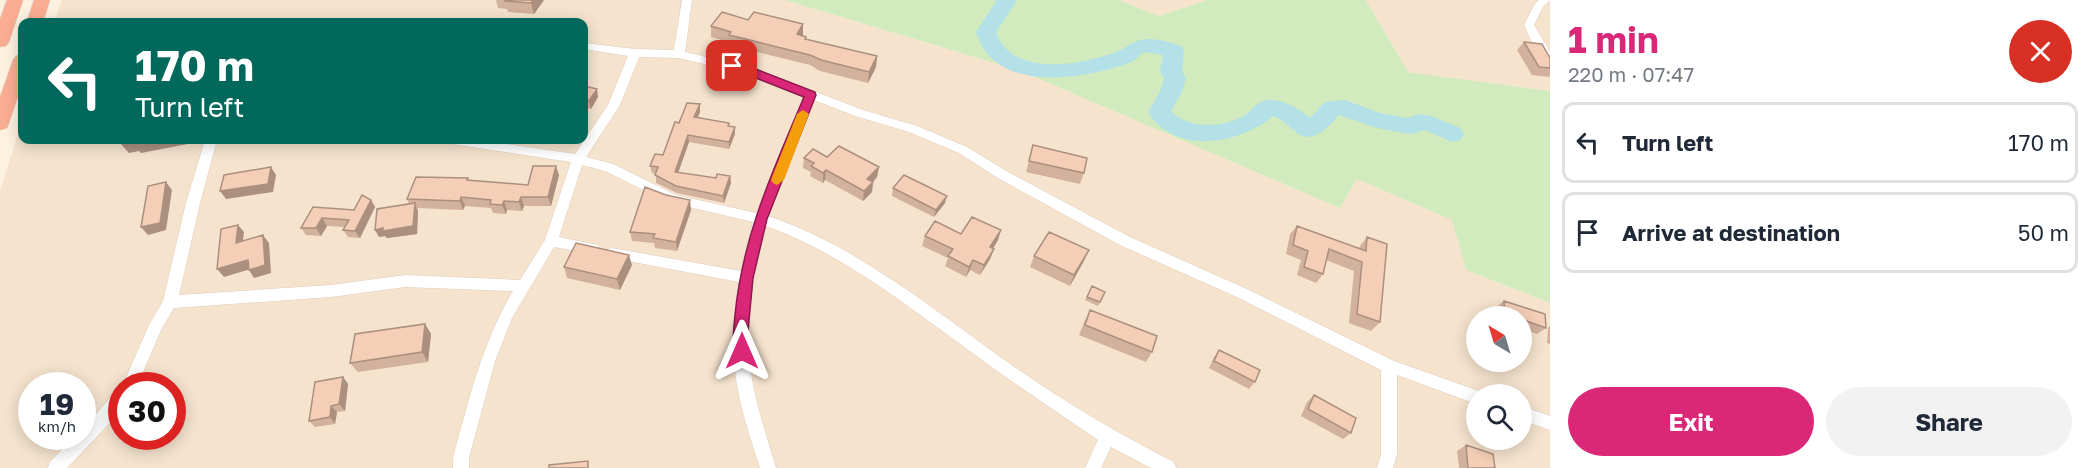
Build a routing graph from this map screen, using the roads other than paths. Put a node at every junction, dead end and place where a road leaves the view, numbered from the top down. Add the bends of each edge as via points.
1 (15, 0) edge
2 (42, 0) edge
3 (687, 0) edge
4 (1546, 0) edge
5 (36, 18) edge
6 (0, 42) edge
7 (588, 47) edge
8 (635, 53) junction
9 (679, 54) junction
10 (1550, 60) edge
11 (18, 71) edge
12 (12, 88) edge
13 (810, 95) junction
14 (0, 123) edge
15 (210, 144) edge
16 (479, 144) edge
17 (578, 159) junction
18 (760, 219) junction
19 (551, 242) junction
20 (746, 278) junction
21 (524, 286) junction
22 (170, 302) junction
23 (1389, 366) junction
24 (135, 372) edge
25 (1466, 394) edge
26 (108, 413) edge
27 (1532, 417) edge
28 (1550, 423) edge
29 (1108, 437) junction
30 (1390, 463) edge
31 (56, 468) edge
32 (461, 468) edge
33 (768, 468) edge
34 (1093, 468) edge
35 (1168, 468) edge

1 - 6 highway
2 - 5 highway
3 - 9 street
4 - 10 street via 1529,25
7 - 8 street
8 - 9 street
8 - 17 street via 614,105
9 - 13 street via 749,71
11 - 12 highway
12 - 14 highway
13 - 18 street
13 - 23 street via 963,150 1125,241 1244,294
15 - 22 street
16 - 17 street
17 - 18 street via 609,167 673,199
17 - 19 street
18 - 20 street
18 - 29 street via 824,245
19 - 20 street
19 - 21 street
20 - 33 street via 741,331 743,372
21 - 22 street via 405,281 332,291
21 - 32 street via 487,361
22 - 24 street
23 - 25 street
23 - 30 street
26 - 31 street
27 - 28 street
29 - 34 street
29 - 35 street

